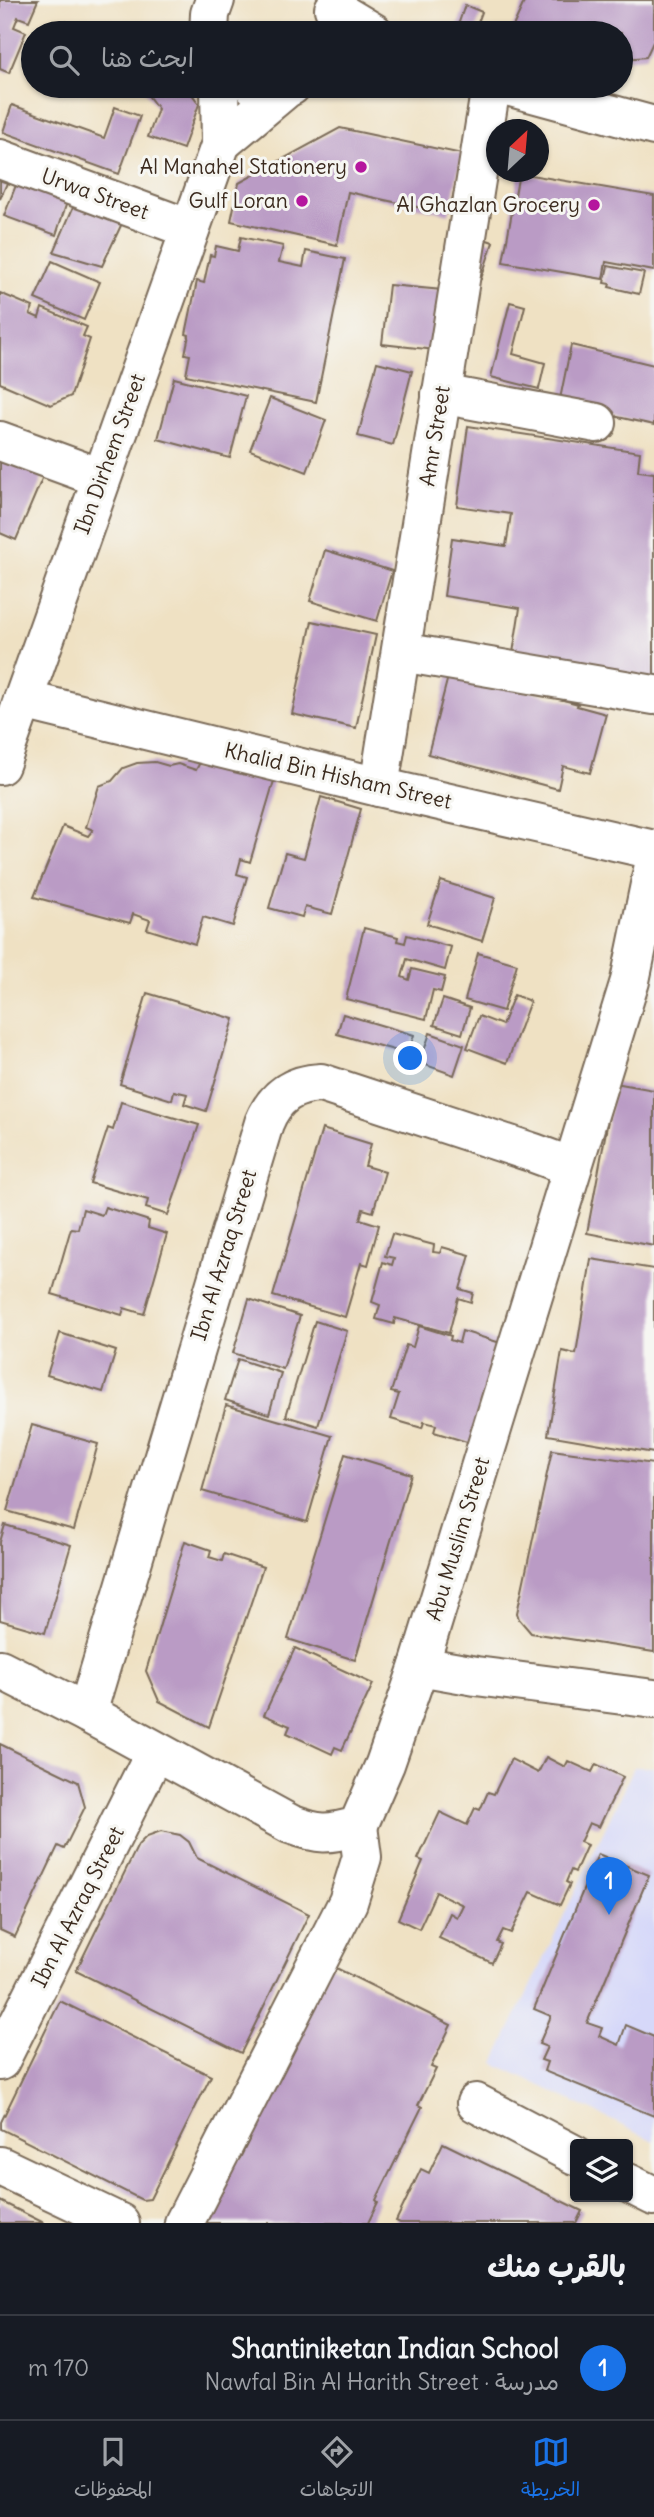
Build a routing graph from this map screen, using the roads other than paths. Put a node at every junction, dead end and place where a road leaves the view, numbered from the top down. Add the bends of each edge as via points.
1 (220, 98) edge
2 (266, 98) edge
3 (489, 98) edge
4 (550, 98) edge
5 (654, 126) edge
6 (221, 143) junction
7 (0, 159) edge
8 (190, 229) junction
9 (441, 394) junction
10 (597, 423) dead end
11 (0, 441) edge
12 (101, 478) junction
13 (401, 652) junction
14 (654, 695) edge
15 (23, 701) junction
16 (0, 765) edge
17 (379, 787) junction
18 (654, 850) edge
19 (654, 864) edge
20 (642, 983) edge
21 (572, 1167) junction
22 (419, 1666) junction
23 (0, 1669) edge
24 (654, 1699) edge
25 (87, 1713) junction
26 (155, 1752) junction
27 (358, 1826) junction
28 (0, 2061) edge
29 (476, 2103) dead end
30 (570, 2152) edge
31 (0, 2166) edge
32 (633, 2186) edge
33 (654, 2196) edge
34 (120, 2223) edge
35 (184, 2223) edge

1 - 6 street, Ibn Dirhem Street
2 - 6 street
3 - 9 street, Amr Street
4 - 5 street
6 - 8 street, Ibn Dirhem Street
7 - 8 street, Urwa Street
8 - 12 street, Ibn Dirhem Street
9 - 10 street
9 - 13 street, Amr Street
11 - 12 street
12 - 15 street, Ibn Dirhem Street
13 - 14 street
13 - 17 street, Amr Street
15 - 16 street, Ibn Dirhem Street
15 - 17 street, Khalid Bin Hisham Street
17 - 18 street, Khalid Bin Hisham Street
19 - 20 street, Abu Muslim Street
20 - 21 street, Abu Muslim Street
21 - 22 street, Abu Muslim Street
21 - 25 street, Ibn Al Azraq Street via 321,1083 292,1088 279,1098 264,1123
22 - 24 street
22 - 27 street, Abu Muslim Street
23 - 25 street
25 - 26 street
26 - 27 street via 311,1832 330,1834
26 - 28 street, Ibn Al Azraq Street
27 - 35 street via 362,1857 348,1902
29 - 30 street
31 - 34 street
32 - 33 street

